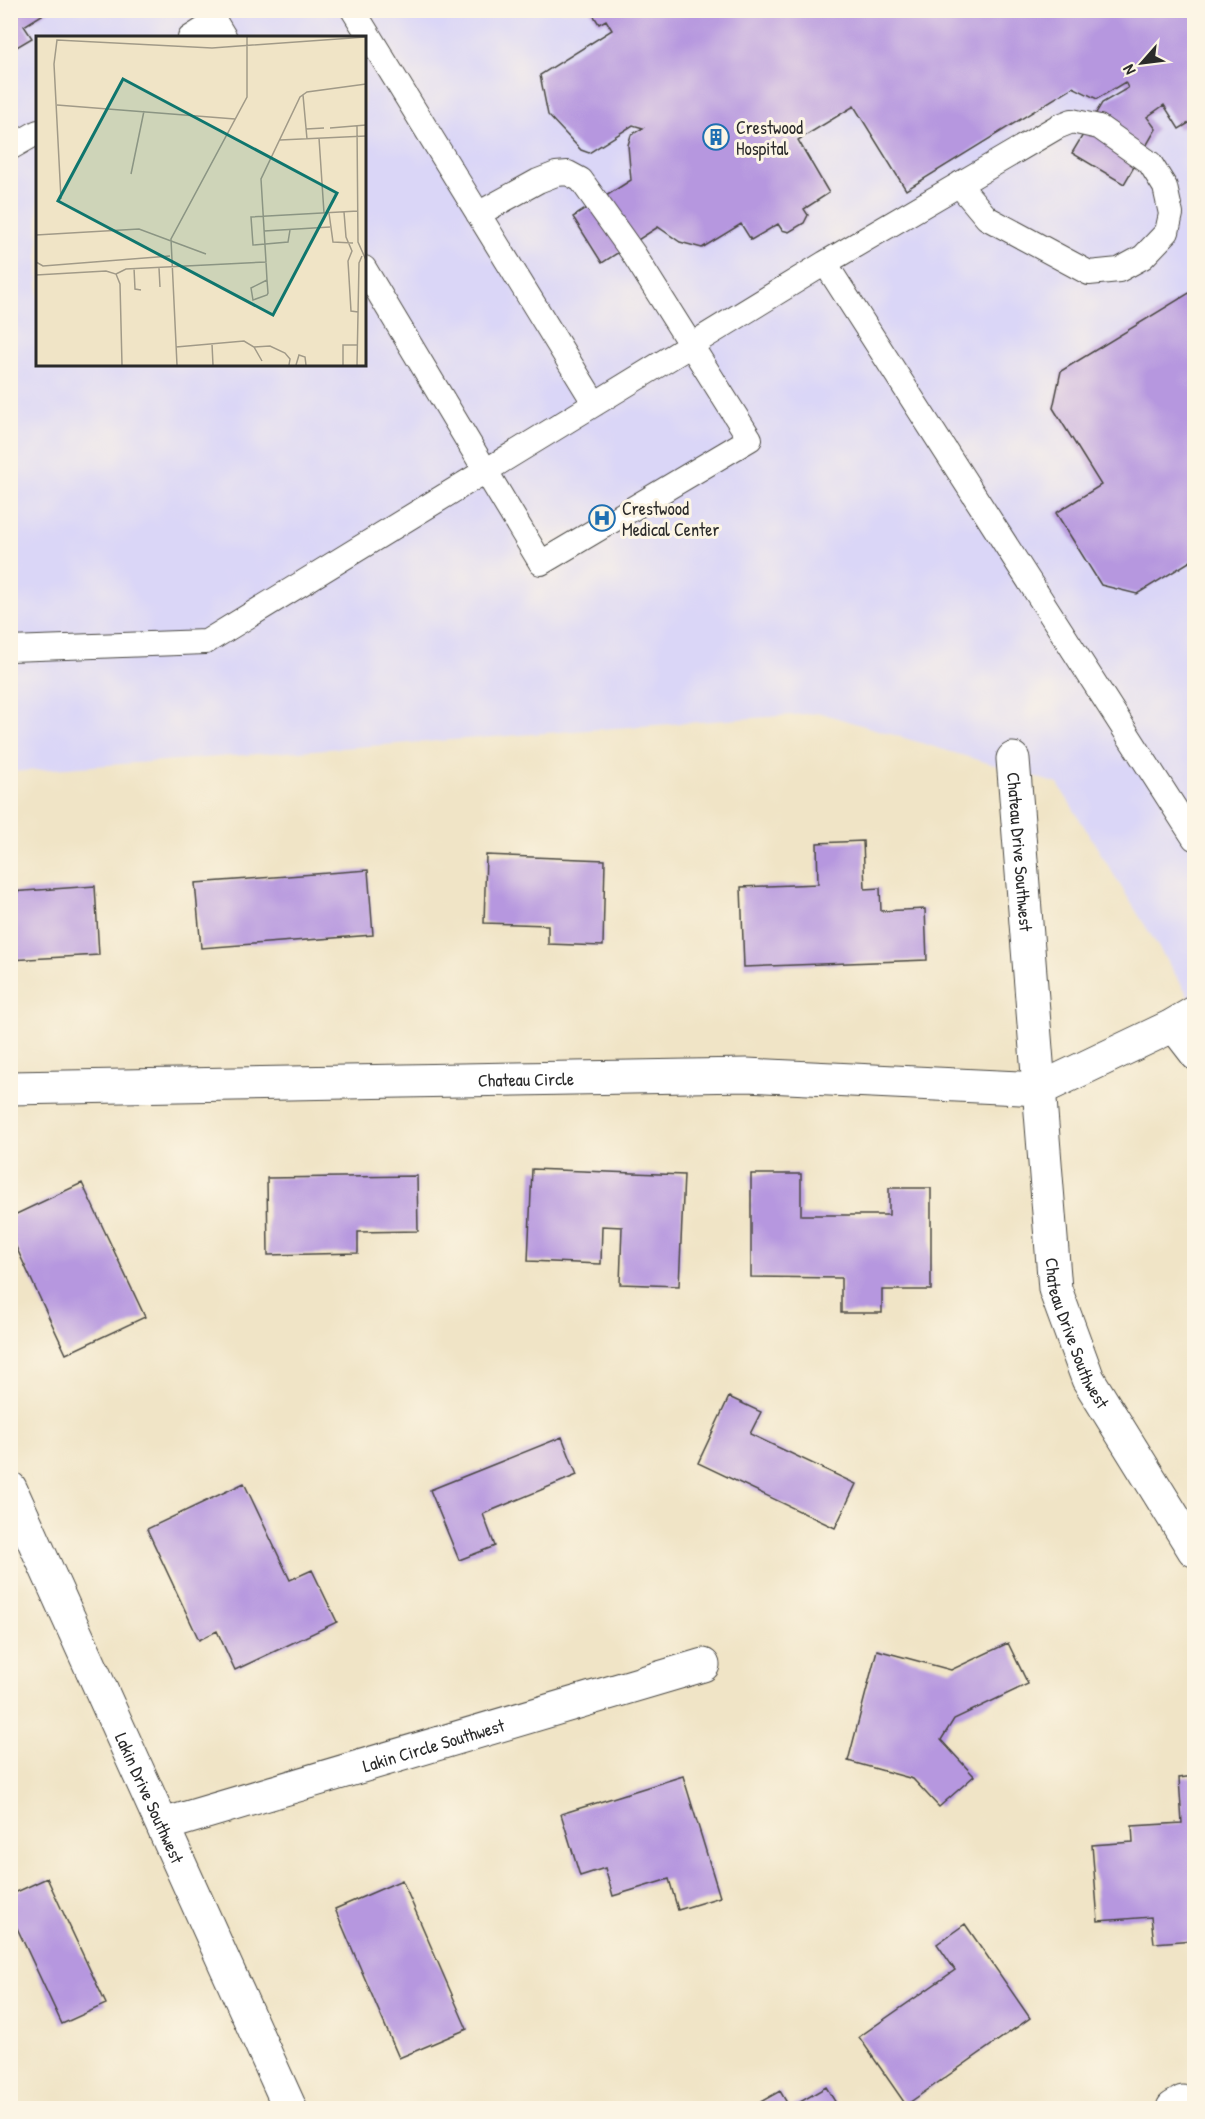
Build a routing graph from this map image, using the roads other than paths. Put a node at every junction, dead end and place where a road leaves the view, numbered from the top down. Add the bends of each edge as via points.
1 (354, 10) edge
2 (216, 23) edge
3 (193, 36) edge
4 (36, 133) edge
5 (10, 148) edge
6 (961, 183) junction
7 (478, 214) junction
8 (825, 263) junction
9 (366, 271) edge
10 (692, 344) junction
11 (595, 405) junction
12 (487, 470) junction
13 (10, 649) edge
14 (1013, 759) dead end
15 (1194, 838) edge
16 (1182, 1020) edge
17 (1194, 1058) edge
18 (10, 1088) edge
19 (1040, 1089) junction
20 (10, 1488) edge
21 (1194, 1550) edge
22 (703, 1665) dead end
23 (163, 1825) junction
24 (290, 2109) edge

1 - 7 lane
2 - 3 lane
4 - 5 lane
6 - 6 lane via 1056,127 1072,122 1099,127 1150,163 1165,187 1171,214 1167,232 1143,257 1119,270 1089,273 987,218
6 - 8 lane
7 - 10 lane via 556,174 568,173 581,180
7 - 11 lane
8 - 10 lane
8 - 15 lane
9 - 12 lane
10 - 11 lane
10 - 12 lane via 750,439 541,563
11 - 12 lane
12 - 13 lane via 206,642
14 - 19 street, Chateau Drive Southwest
16 - 17 lane
16 - 19 street
18 - 19 street, Chateau Circle via 747,1075
19 - 21 street, Chateau Drive Southwest via 1055,1288 1088,1379
20 - 23 street, Lakin Drive Southwest
22 - 23 street, Lakin Circle Southwest
23 - 24 street, Lakin Drive Southwest

